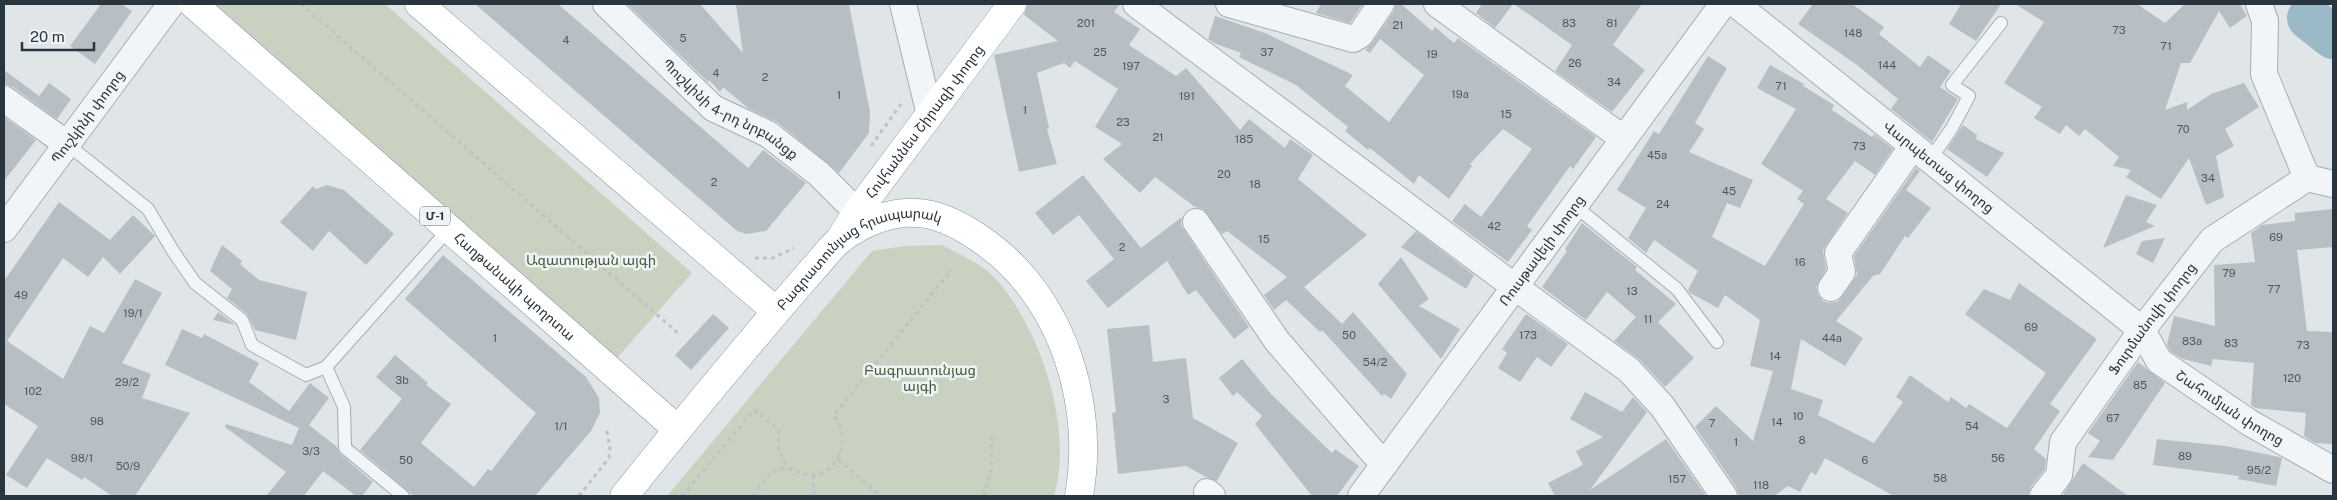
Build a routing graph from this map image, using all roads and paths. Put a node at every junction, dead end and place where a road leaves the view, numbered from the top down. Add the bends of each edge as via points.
1 (171, 4) edge
2 (193, 4) edge
3 (301, 4) edge
4 (419, 4) edge
5 (606, 4) edge
6 (903, 4) edge
7 (1012, 4) edge
8 (1136, 4) edge
9 (1229, 4) edge
10 (1381, 4) edge
11 (1437, 4) edge
12 (1723, 4) edge
13 (1736, 4) edge
14 (2259, 4) edge
15 (2001, 23) dead end
16 (4, 99) edge
17 (930, 116) junction
18 (1624, 139) junction
19 (67, 144) junction
20 (1921, 153) junction
21 (2307, 178) junction
22 (2333, 184) edge
23 (1575, 206) junction
24 (857, 212) junction
25 (1196, 222) dead end
26 (5, 223) edge
27 (449, 229) junction
28 (840, 239) junction
29 (952, 269) dead end
30 (1515, 287) junction
31 (1831, 288) dead end
32 (776, 311) junction
33 (2142, 330) junction
34 (678, 333) dead end
35 (1717, 342) dead end
36 (326, 367) junction
37 (606, 427) dead end
38 (677, 429) junction
39 (992, 432) dead end
40 (838, 460) junction
41 (1384, 464) junction
42 (788, 467) junction
43 (2333, 470) edge
44 (813, 475) junction
45 (403, 496) edge
46 (579, 496) edge
47 (624, 496) edge
48 (682, 496) edge
49 (753, 496) edge
50 (814, 496) edge
51 (881, 496) edge
52 (984, 496) edge
53 (1079, 496) edge
54 (1361, 496) edge
55 (1724, 496) edge
56 (2045, 496) edge

1 - 19 street, Պուշկինի փողոց
2 - 27 main road, Հաղթանակի պողոտա / Մ-1
3 - 34 path
4 - 32 main road
5 - 24 street, Պուշկինի 4-րդ նրբանցք via 713,108 768,134 819,174
6 - 17 street
7 - 17 main road, Հովհաննես Շիրազի փողոց
8 - 30 street
9 - 10 street via 1353,39 1360,35
11 - 18 street
12 - 18 street, Ռուսթավելի փողոց
13 - 20 street, Վարպետաց փողոց
14 - 21 street via 2265,21 2264,74
15 - 20 lane via 1952,85 1969,96 1952,128
16 - 19 street
17 - 24 main road, Հովհաննես Շիրազի փողոց
18 - 23 street, Ռուսթավելի փողոց
19 - 26 street, Պուշկինի փողոց
19 - 36 lane via 148,208 195,283 242,320 252,345 306,375
20 - 31 street via 1838,253 1842,272
20 - 33 street, Վարպետաց փողոց
21 - 22 street
21 - 33 street, Ֆուրմանովի փողոց via 2212,240
23 - 30 street, Ռուսթավելի փողոց
23 - 35 lane via 1677,289
24 - 28 main road, Հովհաննես Շիրազի փողոց
25 - 41 street via 1277,341
27 - 36 lane
27 - 38 main road, Հաղթանակի պողոտա / Մ-1
28 - 32 main road, Բագրատունյաց հրապարակ
28 - 53 main road, Բագրատունյաց հրապարակ via 869,222 895,214 918,213 960,227 1004,258 1022,276 1051,316 1069,357 1079,398 1082,462
29 - 40 path via 834,415 841,428 842,446
30 - 41 street, Ռուսթավելի փողոց
30 - 55 street via 1629,370 1662,406
32 - 38 main road, Բագրատունյաց հրապարակ
33 - 43 street, Շահումյան փողոց via 2159,361 2250,423
33 - 56 street, Ֆուրմանովի փողոց via 2063,442 2059,475
36 - 45 lane via 344,407 345,448
37 - 46 path via 609,458
38 - 47 main road, Բագրատունյաց հրապարակ
39 - 52 path via 991,470
40 - 44 path via 826,471
40 - 51 path
41 - 54 street, Ռուսթավելի փողոց
42 - 44 path
42 - 48 path via 779,454 779,430 754,410
42 - 49 path via 774,470
44 - 50 path

